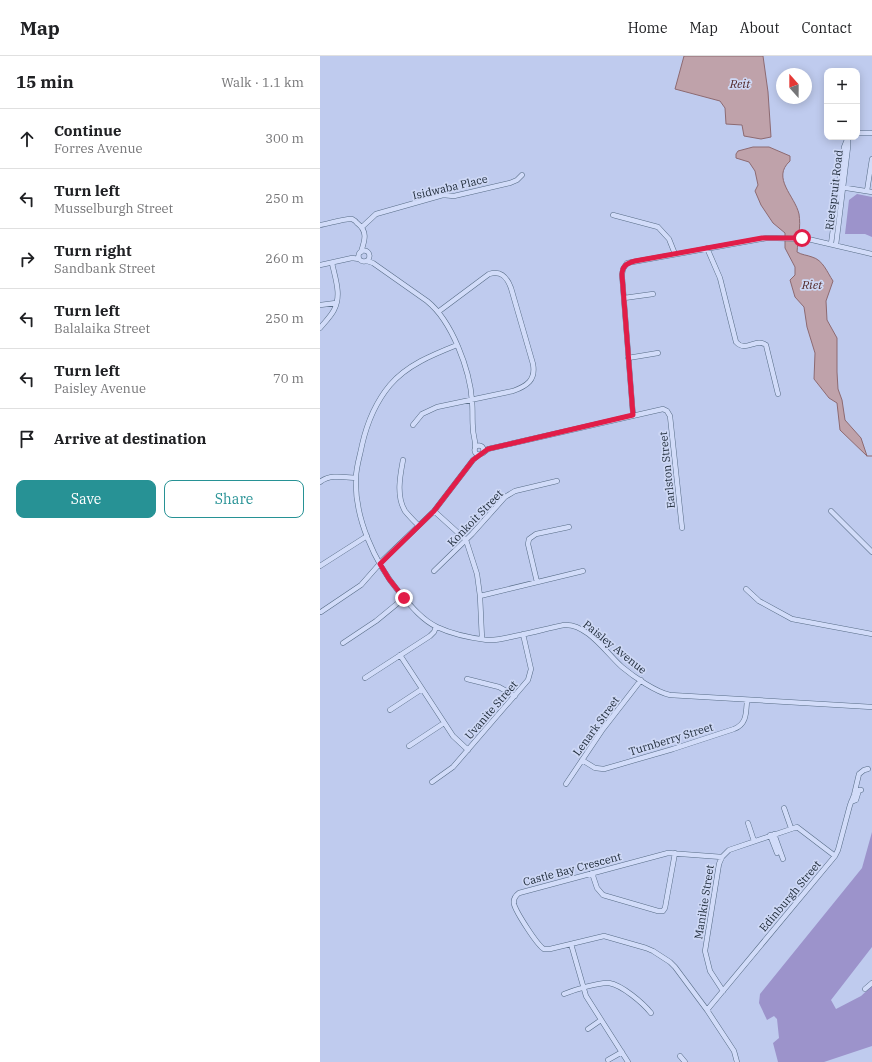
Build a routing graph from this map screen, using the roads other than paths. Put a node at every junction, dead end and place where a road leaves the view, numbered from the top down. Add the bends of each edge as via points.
1 (860, 133) edge
2 (872, 133) edge
3 (848, 140) edge
4 (872, 160) edge
5 (522, 175) dead end
6 (841, 187) junction
7 (869, 192) edge
8 (613, 216) dead end
9 (320, 225) edge
10 (362, 227) junction
11 (834, 244) junction
12 (706, 248) junction
13 (361, 254) junction
14 (675, 254) junction
15 (872, 254) edge
16 (368, 259) junction
17 (332, 263) junction
18 (320, 265) edge
19 (653, 294) dead end
20 (624, 298) junction
21 (336, 303) junction
22 (320, 305) edge
23 (438, 312) junction
24 (320, 328) edge
25 (456, 345) junction
26 (658, 353) dead end
27 (628, 358) junction
28 (778, 394) dead end
29 (472, 400) junction
30 (633, 415) junction
31 (413, 425) dead end
32 (477, 447) junction
33 (488, 449) junction
34 (481, 454) junction
35 (403, 460) dead end
36 (473, 460) junction
37 (356, 478) junction
38 (557, 481) dead end
39 (320, 482) edge
40 (831, 510) dead end
41 (434, 511) junction
42 (418, 525) junction
43 (569, 527) dead end
44 (682, 528) dead end
45 (367, 536) junction
46 (466, 540) junction
47 (872, 552) edge
48 (380, 564) junction
49 (320, 566) edge
50 (434, 571) dead end
51 (583, 571) dead end
52 (537, 582) junction
53 (746, 589) dead end
54 (480, 596) junction
55 (404, 598) junction
56 (321, 612) dead end
57 (436, 627) junction
58 (523, 634) junction
59 (872, 634) edge
60 (482, 639) junction
61 (343, 643) dead end
62 (400, 655) junction
63 (365, 678) dead end
64 (467, 679) dead end
65 (641, 680) junction
66 (422, 688) junction
67 (515, 696) junction
68 (747, 700) junction
69 (872, 707) edge
70 (390, 710) dead end
71 (444, 723) junction
72 (409, 746) dead end
73 (468, 750) junction
74 (582, 760) junction
75 (868, 769) dead end
76 (432, 782) dead end
77 (566, 784) dead end
78 (861, 790) dead end
79 (851, 802) junction
80 (784, 808) dead end
81 (748, 823) dead end
82 (791, 828) junction
83 (772, 835) junction
84 (754, 841) junction
85 (675, 853) junction
86 (777, 853) dead end
87 (835, 856) junction
88 (722, 857) junction
89 (783, 859) dead end
90 (592, 873) junction
91 (571, 944) junction
92 (872, 983) edge
93 (583, 988) junction
94 (866, 989) dead end
95 (723, 991) junction
96 (564, 994) dead end
97 (707, 1010) junction
98 (651, 1013) dead end
99 (601, 1020) junction
100 (588, 1029) dead end
101 (622, 1052) junction
102 (680, 1056) dead end
103 (608, 1060) dead end
104 (628, 1062) edge
105 (685, 1062) edge
106 (737, 1062) edge

1 - 2 street
3 - 6 street, Rietspruit Road
4 - 7 street
5 - 10 street, Isidwaba Place via 510,183 454,196 443,195 378,213
6 - 7 street
6 - 11 street, Rietspruit Road
8 - 14 street via 658,228 669,239
9 - 10 street via 351,219
10 - 13 street via 364,233
11 - 12 street via 802,238 762,238
11 - 15 street
12 - 14 street
12 - 28 street via 720,278 736,342 740,346 761,342 766,345
13 - 16 street via 363,261
13 - 16 street via 368,252
13 - 17 street
14 - 20 street via 625,265
16 - 23 street via 428,301
17 - 18 street
17 - 21 street via 338,294
19 - 20 street
20 - 27 street
21 - 22 street
21 - 24 street via 332,313
23 - 25 street
23 - 29 street via 489,274 500,274 508,281 533,366 532,378 518,389
25 - 29 street via 465,367
25 - 37 street, Paisley Avenue via 428,356 407,370 382,396 367,426
26 - 27 street
27 - 30 street
29 - 31 street via 433,408 422,414
29 - 32 street
30 - 33 street
30 - 44 street, Earlston Street via 660,409 667,411 670,416
32 - 33 street
32 - 34 street
32 - 34 street via 484,450
32 - 36 street
33 - 34 street
34 - 36 street
35 - 42 street via 400,480 402,501 406,512
36 - 41 street
37 - 39 street via 333,476
37 - 45 street, Paisley Avenue
38 - 46 street, Konkoit Street via 508,494
40 - 47 street
41 - 42 street
41 - 46 street
42 - 48 street
43 - 52 street via 536,534 529,539
45 - 48 street, Paisley Avenue
45 - 49 street
46 - 50 street, Konkoit Street
46 - 54 street via 477,574
48 - 55 street, Paisley Avenue
48 - 56 street via 361,585
51 - 52 street
52 - 54 street
53 - 59 street via 759,601 792,619
54 - 60 street
55 - 57 street, Paisley Avenue
55 - 61 street via 376,622
57 - 60 street, Paisley Avenue
57 - 62 street via 432,634
58 - 60 street, Paisley Avenue via 501,639
58 - 65 street, Paisley Avenue via 564,625 576,627
58 - 67 street, Uvanite Street via 531,673
62 - 63 street
62 - 66 street
64 - 67 street via 499,687
65 - 68 street, Paisley Avenue via 670,695
65 - 74 street, Lenark Street
66 - 70 street
66 - 71 street
67 - 73 street, Uvanite Street
68 - 69 street, Paisley Avenue
68 - 74 street, Turnberry Street via 745,720 734,729 606,769 595,768
71 - 72 street
71 - 73 street via 455,739
73 - 76 street, Uvanite Street via 451,769
74 - 77 street, Lenark Street
75 - 79 street, Edinburgh Street via 860,774
78 - 79 street via 856,800
79 - 87 street, Edinburgh Street
80 - 82 street
81 - 84 street
82 - 83 street, Manikie Street
82 - 87 street via 800,828
83 - 84 street, Manikie Street
83 - 86 street
83 - 89 street
84 - 88 street, Manikie Street via 729,850
85 - 88 street, Castle Bay Crescent
85 - 90 street, Castle Bay Crescent
85 - 90 street via 665,908 662,911 605,896 597,888
87 - 95 street, Edinburgh Street
88 - 95 street, Manikie Street via 705,951 710,971
90 - 91 street, Castle Bay Crescent via 519,893 514,898 516,910 541,948 549,949
91 - 93 street
91 - 97 street, Castle Bay Crescent via 604,936 649,949 673,965
92 - 94 street
93 - 96 street
93 - 98 street via 613,984 640,1001
93 - 99 street
95 - 97 street
97 - 106 street via 734,1051
99 - 100 street
99 - 101 street
101 - 103 street
101 - 104 street
102 - 105 street

